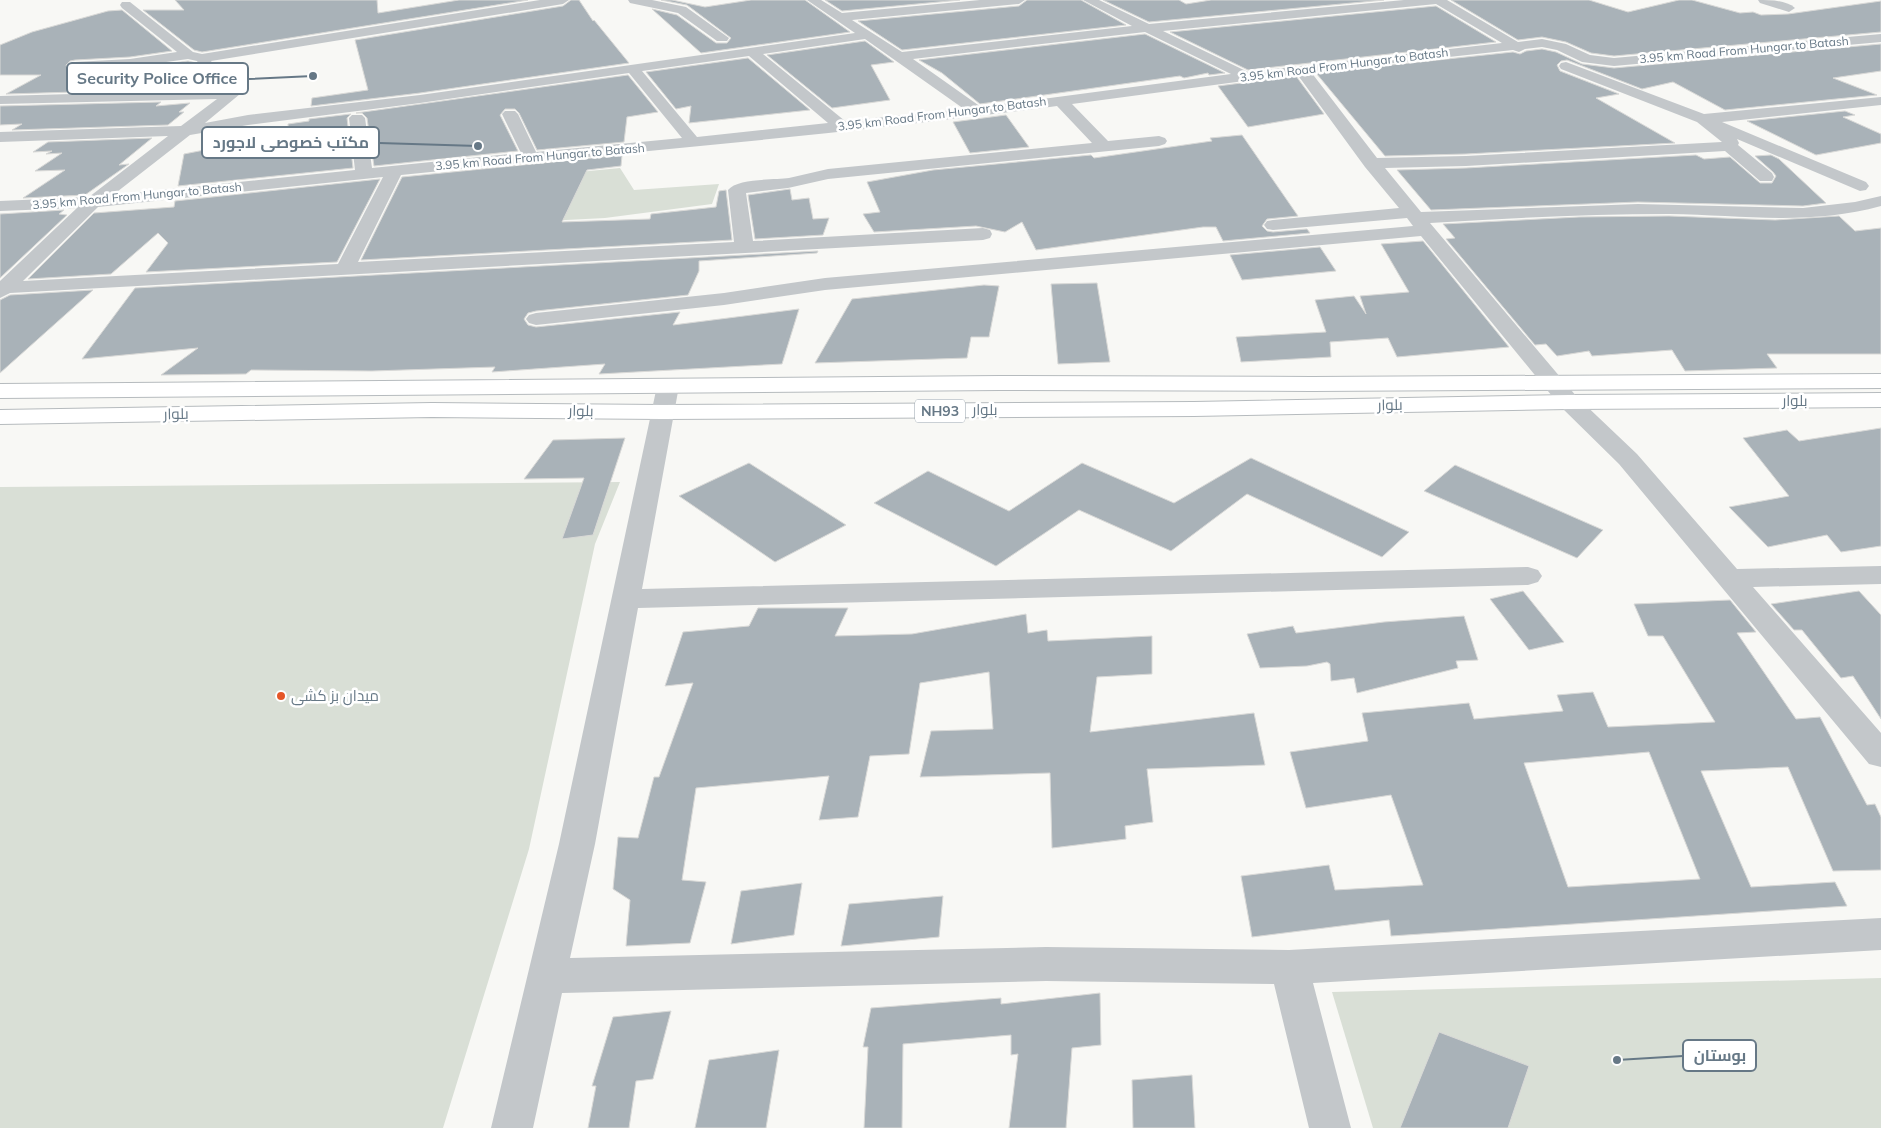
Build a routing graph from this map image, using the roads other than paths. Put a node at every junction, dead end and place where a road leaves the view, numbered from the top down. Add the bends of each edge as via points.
1 (563, 0) edge
2 (634, 0) edge
3 (813, 0) edge
4 (1020, 0) edge
5 (1089, 0) edge
6 (1438, 0) edge
7 (1764, 0) edge
8 (126, 5) dead end
9 (1790, 8) dead end
10 (841, 18) junction
11 (1148, 28) junction
12 (868, 35) junction
13 (722, 38) dead end
14 (1881, 38) edge
15 (1514, 46) junction
16 (752, 52) junction
17 (900, 56) junction
18 (195, 57) junction
19 (74, 66) dead end
20 (632, 68) junction
21 (1301, 69) junction
22 (1246, 76) junction
23 (233, 94) junction
24 (0, 100) edge
25 (1060, 100) junction
26 (1881, 101) edge
27 (978, 112) junction
28 (510, 114) dead end
29 (357, 118) dead end
30 (1702, 119) junction
31 (841, 126) junction
32 (186, 131) junction
33 (0, 137) edge
34 (1160, 141) dead end
35 (693, 142) junction
36 (1104, 146) junction
37 (1729, 146) junction
38 (531, 157) junction
39 (1372, 163) junction
40 (396, 171) junction
41 (364, 175) junction
42 (1766, 177) dead end
43 (1860, 186) dead end
44 (1881, 201) edge
45 (94, 202) junction
46 (0, 206) edge
47 (1815, 214) junction
48 (1881, 219) edge
49 (1418, 220) junction
50 (1255, 226) dead end
51 (983, 234) dead end
52 (744, 247) junction
53 (345, 269) junction
54 (2, 289) edge
55 (536, 319) dead end
56 (1881, 381) edge
57 (1820, 382) junction
58 (1553, 383) junction
59 (0, 391) edge
60 (665, 399) junction
61 (1842, 400) junction
62 (1881, 400) edge
63 (1568, 402) junction
64 (0, 417) edge
65 (1881, 575) edge
66 (1528, 576) dead end
67 (1730, 578) junction
68 (625, 599) junction
69 (1881, 755) edge
70 (1881, 934) edge
71 (1289, 967) junction
72 (547, 976) junction
73 (512, 1128) edge
74 (1330, 1128) edge

1 - 18 street
2 - 13 street via 682,10
3 - 10 street
4 - 10 street
5 - 11 street
6 - 11 street
6 - 15 street
7 - 9 street
8 - 18 street
10 - 12 street
11 - 17 street
11 - 22 street
12 - 16 street
12 - 17 street
14 - 15 street, 3.95 km Road From Hungar to Batash via 1614,62 1587,59 1542,43
15 - 21 street, 3.95 km Road From Hungar to Batash
15 - 30 street
16 - 20 street
16 - 31 street
17 - 27 street
18 - 19 street
18 - 23 street
20 - 32 street
20 - 35 street
21 - 22 street, 3.95 km Road From Hungar to Batash
21 - 39 street
22 - 25 street, 3.95 km Road From Hungar to Batash
23 - 24 street
23 - 32 street
25 - 27 street, 3.95 km Road From Hungar to Batash
25 - 36 street
26 - 30 street
27 - 31 street, 3.95 km Road From Hungar to Batash
28 - 38 street
29 - 41 street
30 - 37 street via 1729,139
30 - 43 street
31 - 35 street, 3.95 km Road From Hungar to Batash
32 - 33 street
32 - 45 street
34 - 36 street
35 - 38 street, 3.95 km Road From Hungar to Batash
36 - 52 street via 828,174 788,183 740,188 737,190
37 - 39 street
37 - 42 street
38 - 40 street, 3.95 km Road From Hungar to Batash
39 - 49 street
40 - 41 street, 3.95 km Road From Hungar to Batash
40 - 53 street
41 - 45 street, 3.95 km Road From Hungar to Batash
44 - 47 street
45 - 46 street, 3.95 km Road From Hungar to Batash
45 - 54 street
47 - 48 street
47 - 49 street via 1670,209 1532,211
49 - 50 street
49 - 55 street via 825,284 724,299
49 - 58 street
51 - 52 street
52 - 53 street
53 - 54 street
56 - 57 main road, بلوار / NH93
57 - 58 main road, بلوار / NH93
57 - 61 main road
58 - 60 main road, بلوار / NH93 via 999,383
58 - 63 street
59 - 60 main road, بلوار / NH93 via 312,389
60 - 63 main road, بلوار / NH93 via 1184,409
60 - 64 main road, بلوار / NH93 via 432,410
60 - 68 street
61 - 62 main road, بلوار / NH93
61 - 63 main road, بلوار / NH93
63 - 67 street via 1628,459
65 - 67 street
66 - 68 street
67 - 69 street
68 - 72 street via 577,844
70 - 71 street
71 - 72 street via 1046,964
71 - 74 street
72 - 73 street

